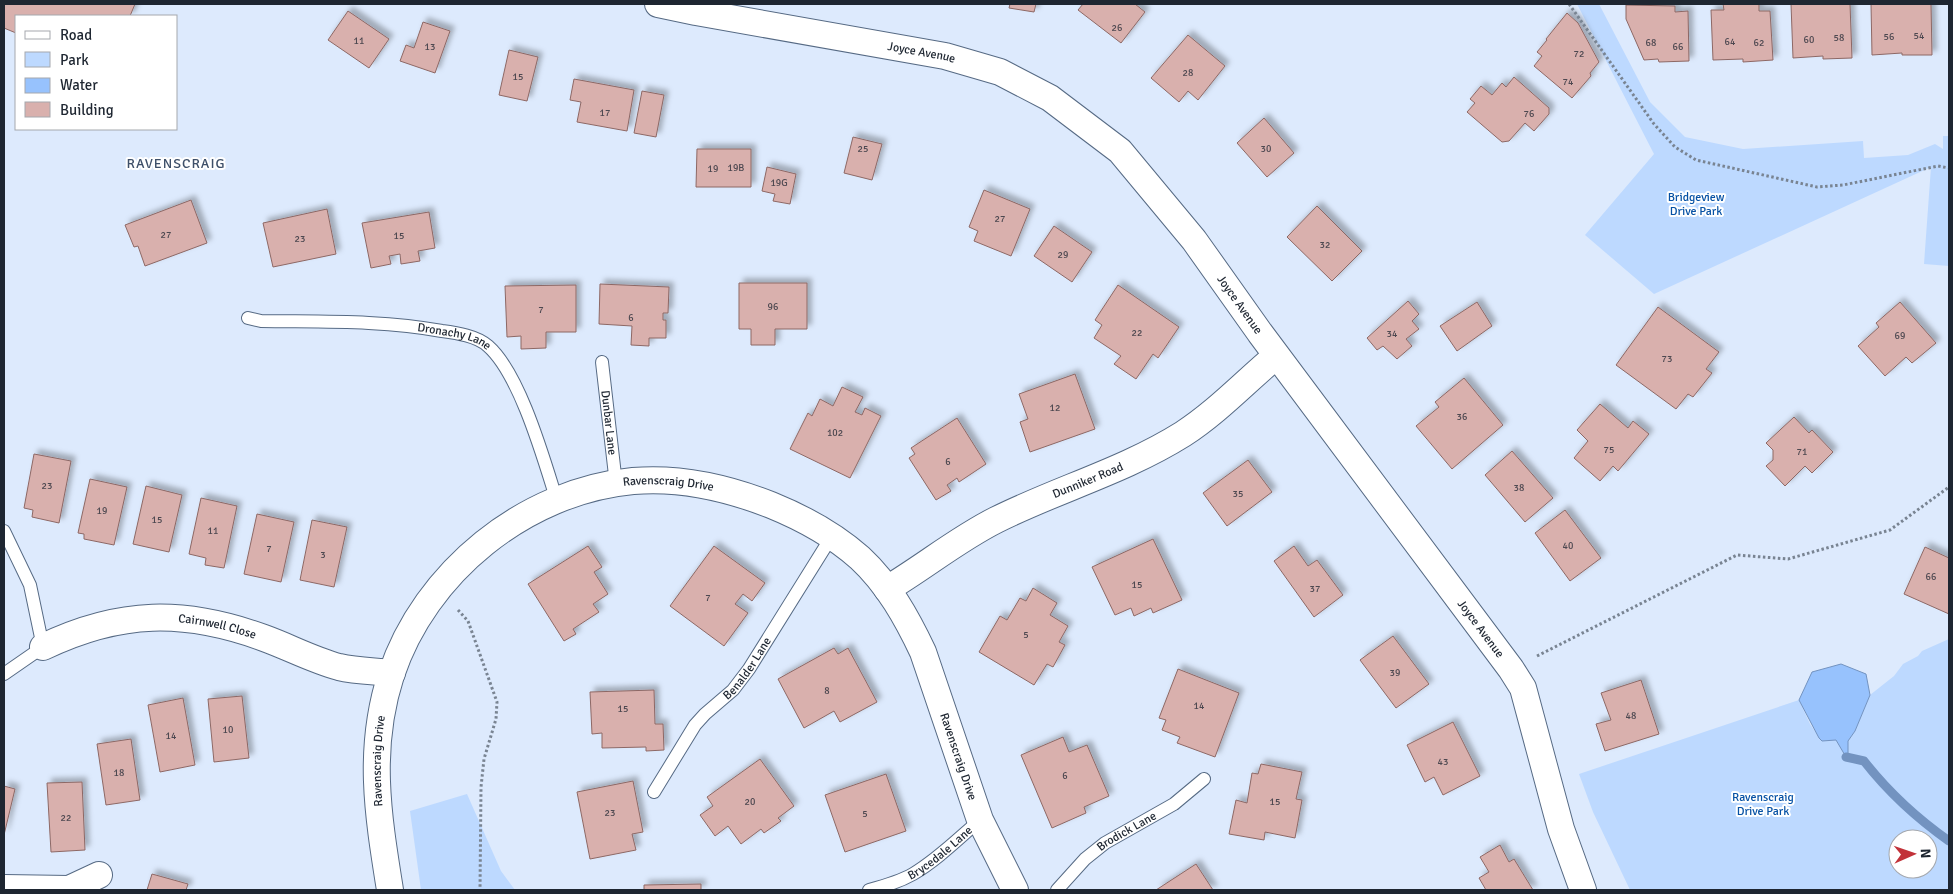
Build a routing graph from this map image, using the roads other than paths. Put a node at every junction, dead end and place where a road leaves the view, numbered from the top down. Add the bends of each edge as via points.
1 (658, 4) edge
2 (248, 318) dead end
3 (1276, 356) junction
4 (602, 362) dead end
5 (616, 484) junction
6 (557, 501) junction
7 (4, 531) edge
8 (832, 536) junction
9 (887, 590) junction
10 (43, 647) junction
11 (4, 674) edge
12 (392, 674) junction
13 (1204, 779) dead end
14 (654, 792) dead end
15 (980, 820) junction
16 (99, 875) dead end
17 (4, 888) edge
18 (390, 890) edge
19 (869, 890) edge
20 (1015, 890) edge
21 (1057, 890) edge
22 (1583, 890) edge

1 - 3 street, Joyce Avenue via 945,56 1000,72 1050,98 1120,151 1194,240
2 - 6 lane, Dronachy Lane via 416,326 467,336 488,345 512,379
3 - 9 street, Dunniker Road via 1219,406 1177,437 1124,466 995,521
3 - 22 street, Joyce Avenue via 1523,688 1561,829
4 - 5 lane, Dunbar Lane
5 - 6 street, Ravenscraig Drive
5 - 8 street, Ravenscraig Drive via 665,481 726,490 786,511
6 - 12 street, Ravenscraig Drive via 500,530 471,553 424,608 405,641
7 - 10 lane via 30,585
8 - 9 street, Ravenscraig Drive via 860,559
8 - 14 lane, Benalder Lane via 749,669 733,690 695,725
9 - 15 street, Ravenscraig Drive via 911,626 922,652
10 - 11 lane
10 - 12 street, Cairnwell Close via 72,633 108,623 149,617 186,618 246,632 339,667
12 - 18 street, Ravenscraig Drive via 376,748 381,828
13 - 21 lane, Brodick Lane via 1174,804 1104,843
15 - 19 lane, Brycedale Lane via 914,874
15 - 20 street, Ravenscraig Drive
16 - 17 street via 69,889

